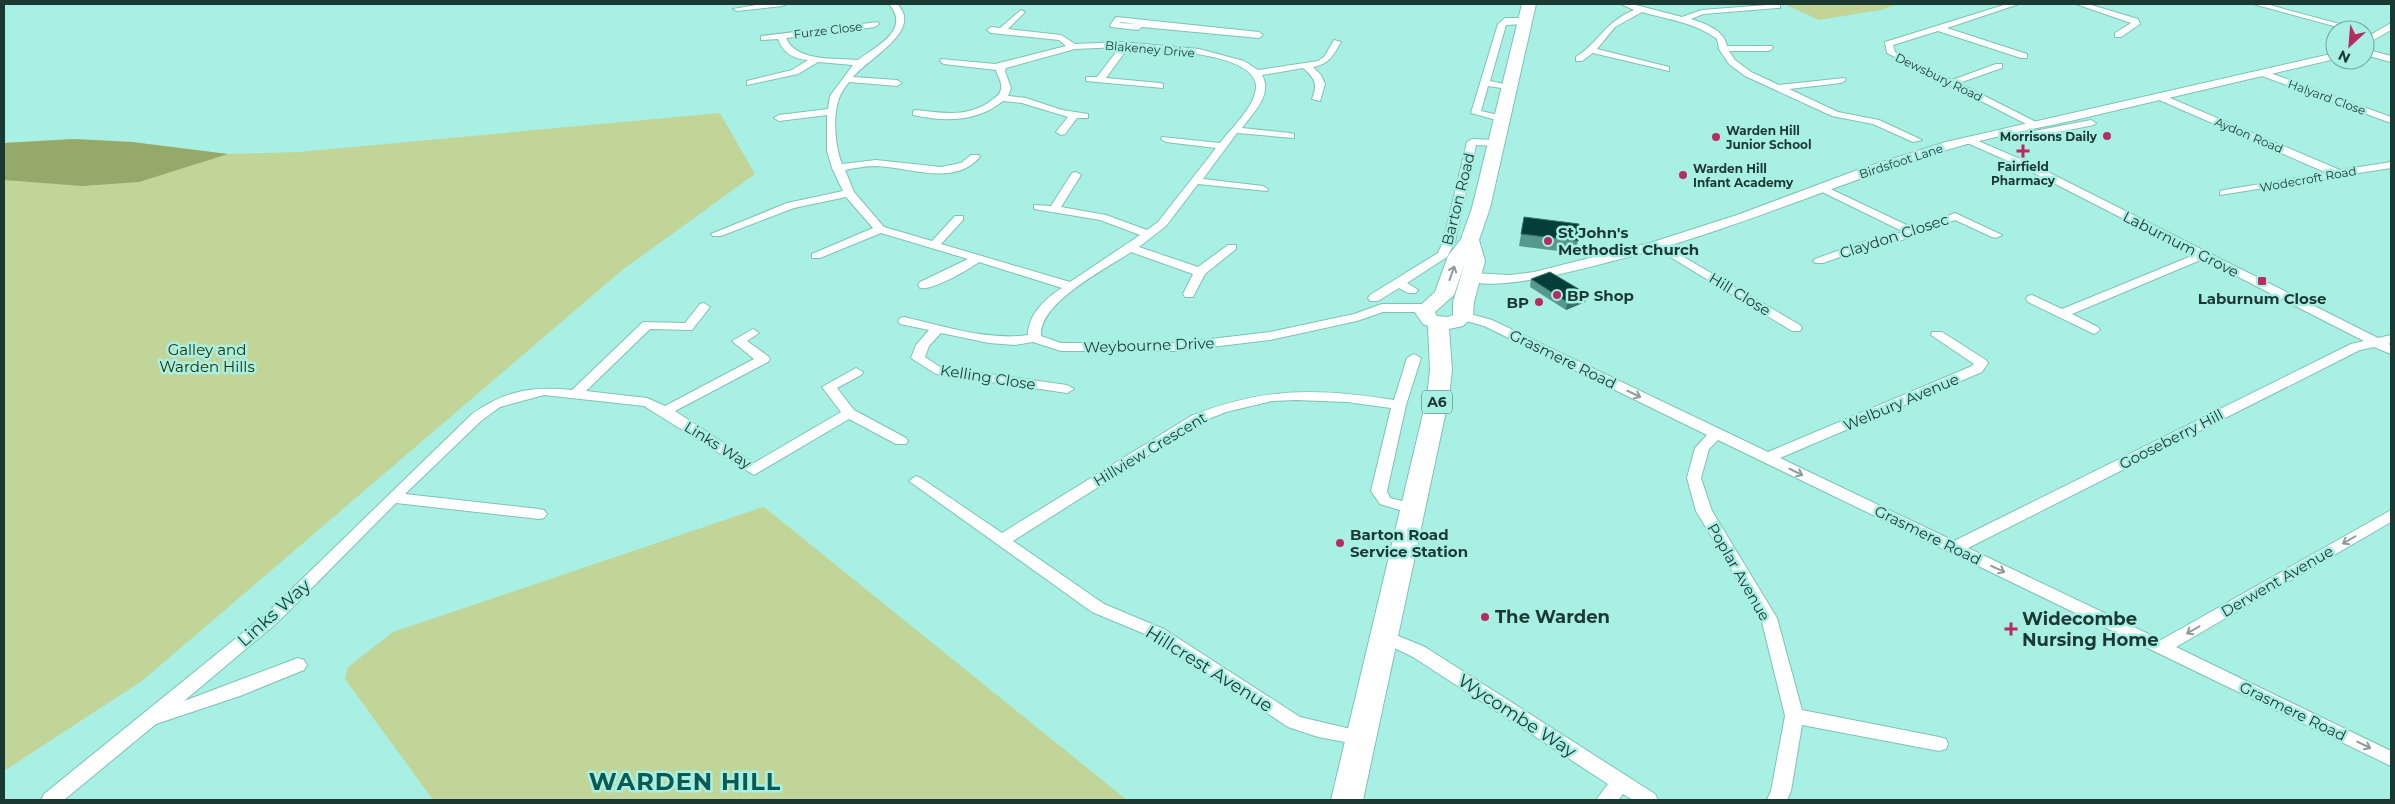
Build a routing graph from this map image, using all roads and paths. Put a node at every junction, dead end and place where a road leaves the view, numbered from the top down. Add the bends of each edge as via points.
1 (782, 4) edge
2 (893, 4) edge
3 (1529, 4) edge
4 (1625, 4) edge
5 (1775, 4) edge
6 (2015, 4) edge
7 (2080, 4) edge
8 (2257, 4) edge
9 (764, 5) edge
10 (737, 9) dead end
11 (1639, 11) junction
12 (1021, 12) dead end
13 (1683, 19) junction
14 (1524, 21) junction
15 (2325, 22) edge
16 (875, 24) dead end
17 (1140, 24) dead end
18 (2391, 26) edge
19 (1938, 28) junction
20 (991, 30) dead end
21 (1002, 31) junction
22 (2375, 34) edge
23 (2118, 35) dead end
24 (2378, 35) junction
25 (781, 36) junction
26 (1259, 36) dead end
27 (2375, 37) edge
28 (764, 38) dead end
29 (1195, 41) junction
30 (1337, 42) dead end
31 (1126, 45) junction
32 (1074, 47) junction
33 (1768, 48) dead end
34 (1592, 50) junction
35 (1723, 50) junction
36 (2375, 55) edge
37 (2024, 56) dead end
38 (2325, 58) edge
39 (1579, 59) dead end
40 (2391, 59) edge
41 (815, 60) junction
42 (944, 61) dead end
43 (860, 63) junction
44 (1002, 66) junction
45 (1306, 66) junction
46 (1999, 66) dead end
47 (1666, 69) dead end
48 (1256, 73) junction
49 (2262, 73) junction
50 (846, 79) junction
51 (1089, 79) dead end
52 (1100, 80) junction
53 (1841, 80) dead end
54 (750, 83) dead end
55 (897, 83) dead end
56 (1485, 83) junction
57 (1951, 83) junction
58 (1147, 85) junction
59 (1160, 86) dead end
60 (1508, 86) junction
61 (1777, 89) junction
62 (1140, 95) dead end
63 (2160, 96) junction
64 (1002, 98) junction
65 (1317, 99) dead end
66 (832, 111) junction
67 (916, 113) dead end
68 (1074, 115) junction
69 (1086, 116) dead end
70 (779, 118) dead end
71 (1500, 118) junction
72 (1900, 119) dead end
73 (2057, 119) junction
74 (2391, 120) edge
75 (1876, 122) junction
76 (2091, 123) dead end
77 (2035, 125) junction
78 (2068, 126) junction
79 (1234, 130) junction
80 (1061, 132) dead end
81 (2000, 133) junction
82 (1290, 136) dead end
83 (1917, 140) dead end
84 (1969, 140) junction
85 (1495, 143) junction
86 (1156, 145) dead end
87 (1223, 146) junction
88 (975, 158) dead end
89 (2391, 165) edge
90 (837, 168) junction
91 (2337, 173) junction
92 (1076, 175) dead end
93 (1196, 181) junction
94 (1822, 188) junction
95 (1263, 189) dead end
96 (849, 193) junction
97 (2224, 193) dead end
98 (1038, 207) dead end
99 (1054, 209) junction
100 (959, 218) dead end
101 (738, 227) junction
102 (880, 229) junction
103 (1913, 232) junction
104 (748, 233) dead end
105 (717, 234) dead end
106 (1150, 235) junction
107 (1996, 235) dead end
108 (1470, 240) junction
109 (934, 245) junction
110 (1658, 245) junction
111 (1232, 247) dead end
112 (1130, 248) junction
113 (2204, 255) junction
114 (816, 256) dead end
115 (977, 258) junction
116 (1819, 261) dead end
117 (1200, 272) junction
118 (1472, 277) junction
119 (1398, 283) junction
120 (924, 285) dead end
121 (1070, 286) junction
122 (1412, 290) dead end
123 (1189, 294) dead end
124 (1374, 298) dead end
125 (2032, 299) dead end
126 (704, 307) dead end
127 (1432, 311) junction
128 (1462, 313) junction
129 (2062, 314) junction
130 (904, 321) dead end
131 (1796, 328) dead end
132 (938, 329) junction
133 (2094, 330) dead end
134 (752, 333) dead end
135 (1937, 335) dead end
136 (1035, 338) junction
137 (2391, 339) edge
138 (2376, 342) junction
139 (2391, 350) edge
140 (1414, 358) dead end
141 (856, 372) dead end
142 (1067, 389) dead end
143 (575, 394) junction
144 (1399, 405) junction
145 (665, 411) junction
146 (849, 413) junction
147 (1716, 434) junction
148 (900, 441) dead end
149 (1768, 458) junction
150 (916, 481) dead end
151 (392, 498) junction
152 (1413, 509) junction
153 (539, 514) dead end
154 (2391, 515) edge
155 (1002, 540) junction
156 (1954, 548) junction
157 (1384, 636) junction
158 (2163, 647) junction
159 (298, 665) dead end
160 (1794, 716) junction
161 (148, 720) junction
162 (1361, 738) junction
163 (1939, 744) dead end
164 (2391, 759) edge
165 (1621, 783) junction
166 (51, 800) edge
167 (1347, 800) edge
168 (1606, 800) edge
169 (1648, 800) edge
170 (1777, 800) edge

1 - 9 street
2 - 43 street via 900,11 900,28
3 - 14 highway, Barton Road
4 - 11 street
5 - 13 street via 1777,6 1702,12
6 - 19 street, Dewsbury Road
7 - 23 street via 2135,21 2130,30
8 - 15 street
9 - 10 street
11 - 13 street
11 - 34 street via 1616,20
12 - 21 street
13 - 35 street via 1714,32 1720,38
14 - 56 street via 1505,21 1502,24
14 - 60 highway, Barton Road
16 - 25 street, Furze Close
17 - 29 street
18 - 24 street
19 - 37 street
19 - 57 street, Dewsbury Road via 1888,44 1890,53
20 - 21 street
21 - 32 street via 1060,38
22 - 24 street
24 - 27 street
25 - 28 street, Furze Close
25 - 41 street, Furze Close via 786,49 792,54
26 - 29 street
29 - 31 street, Blakeney Drive
29 - 48 street, Blakeney Drive via 1250,67
30 - 45 street via 1327,59
31 - 32 street, Blakeney Drive
31 - 52 street
32 - 44 street, Blakeney Drive
33 - 35 street
34 - 39 street
34 - 47 street
35 - 61 street via 1748,74
36 - 40 street
38 - 49 street, Birdsfoot Lane
41 - 43 street, Furze Close
41 - 54 street, Furze Close via 795,72
42 - 44 street, Blakeney Drive
43 - 50 street
44 - 64 street via 1000,71 1008,84
45 - 48 street
45 - 65 street via 1321,81
46 - 57 street
48 - 79 street via 1261,84 1259,97
49 - 63 street, Birdsfoot Lane
49 - 74 street, Halyard Close
50 - 55 street via 879,78
50 - 66 street via 835,96
51 - 52 street
52 - 58 street
53 - 61 street
56 - 60 street
56 - 71 street via 1476,113
57 - 77 street, Dewsbury Road
58 - 59 street
58 - 62 street
60 - 71 highway, Barton Road
61 - 75 street via 1835,114
63 - 73 street, Birdsfoot Lane
63 - 91 street, Aydon Road
64 - 67 street via 980,113 952,117 937,112
64 - 68 street via 1032,102
66 - 70 street
66 - 90 street via 832,151
68 - 69 street
68 - 80 street
71 - 85 highway, Barton Road
72 - 75 street
73 - 77 street, Birdsfoot Lane
73 - 78 street
75 - 83 street
76 - 78 street
77 - 81 street, Birdsfoot Lane
78 - 81 street via 2010,141
79 - 82 street
79 - 87 street
81 - 84 street, Birdsfoot Lane
84 - 94 street, Birdsfoot Lane
84 - 113 street, Laburnum Grove
85 - 108 highway, Barton Road via 1481,208
85 - 119 street, Barton Road via 1472,142 1449,242 1443,255
86 - 87 street via 1166,136
87 - 93 street
88 - 90 street via 962,167 943,170 876,163
89 - 91 street, Wodecroft Road
90 - 96 street
91 - 97 street, Wodecroft Road
92 - 99 street
93 - 95 street
93 - 106 street
94 - 103 street
94 - 110 street, Birdsfoot Lane
96 - 101 street via 791,205
96 - 102 street
98 - 99 street
99 - 106 street via 1102,216
100 - 109 street
101 - 104 street
101 - 105 street
102 - 109 street
102 - 114 street via 833,252
103 - 107 street, Claydon Closec via 1955,216
103 - 116 street, Claydon Closec
106 - 112 street
108 - 118 highway, Barton Road via 1475,259
127 -> 108 highway, Barton Road via 1444,296 1458,256
109 - 115 street
110 - 118 street, Birdsfoot Lane via 1534,276 1510,279
110 - 131 street, Hill Close
111 - 117 street
112 - 117 street
112 - 121 street
113 - 129 street
113 - 138 street, Laburnum Grove
115 - 120 street
115 - 121 street
117 - 123 street
118 - 128 highway, Barton Road via 1462,302
119 - 122 street
119 - 124 street, Barton Road
121 - 136 street via 1043,310 1036,323
125 - 129 street
126 - 143 street via 688,327 647,325
127 - 128 highway via 1453,323
127 - 136 street, Weybourne Drive via 1382,308 1357,317 1270,336 1178,347 1061,347
127 - 152 highway, A6 via 1441,370
128 -> 147 street, Grasmere Road
129 - 133 street
130 - 132 street, Weybourne Drive
132 - 136 street, Weybourne Drive via 1004,341
132 - 142 street, Kelling Close via 918,352 918,358 936,370 1039,392
134 - 145 street, Links Way via 738,341 763,358
135 - 149 street, Welbury Avenue via 1982,363 1977,369
137 - 138 street, Gooseberry Hill
138 - 139 street, Laburnum Grove
138 - 156 street, Gooseberry Hill via 2347,351
140 - 144 street
141 - 146 street via 829,387
143 - 145 street, Links Way via 647,402
143 - 151 street, Links Way via 544,391 495,404
144 - 152 street via 1379,491 1385,501
144 - 155 street, Hillview Crescent via 1323,394 1277,396 1221,407 1196,419
145 - 146 street, Links Way via 754,470
146 - 148 street
147 - 149 street, Grasmere Road
147 - 160 street, Poplar Avenue via 1702,448 1694,478 1704,511 1769,618
149 -> 156 street, Grasmere Road
150 - 155 street, Hillcrest Avenue
151 - 153 street
151 - 161 street, Links Way via 272,618
152 - 157 highway, A6
154 -> 158 street, Derwent Avenue
155 - 162 street, Hillcrest Avenue via 1098,608 1158,633 1294,722
156 -> 158 street, Grasmere Road
157 - 162 highway, A6
157 - 165 street, Wycombe Way via 1419,652
158 -> 164 street, Grasmere Road
159 - 161 street, Links Way
160 - 163 street
160 - 170 street, Poplar Avenue
161 - 166 street, Links Way
162 - 167 highway, A6
165 - 168 street
165 - 169 street, Wycombe Way

